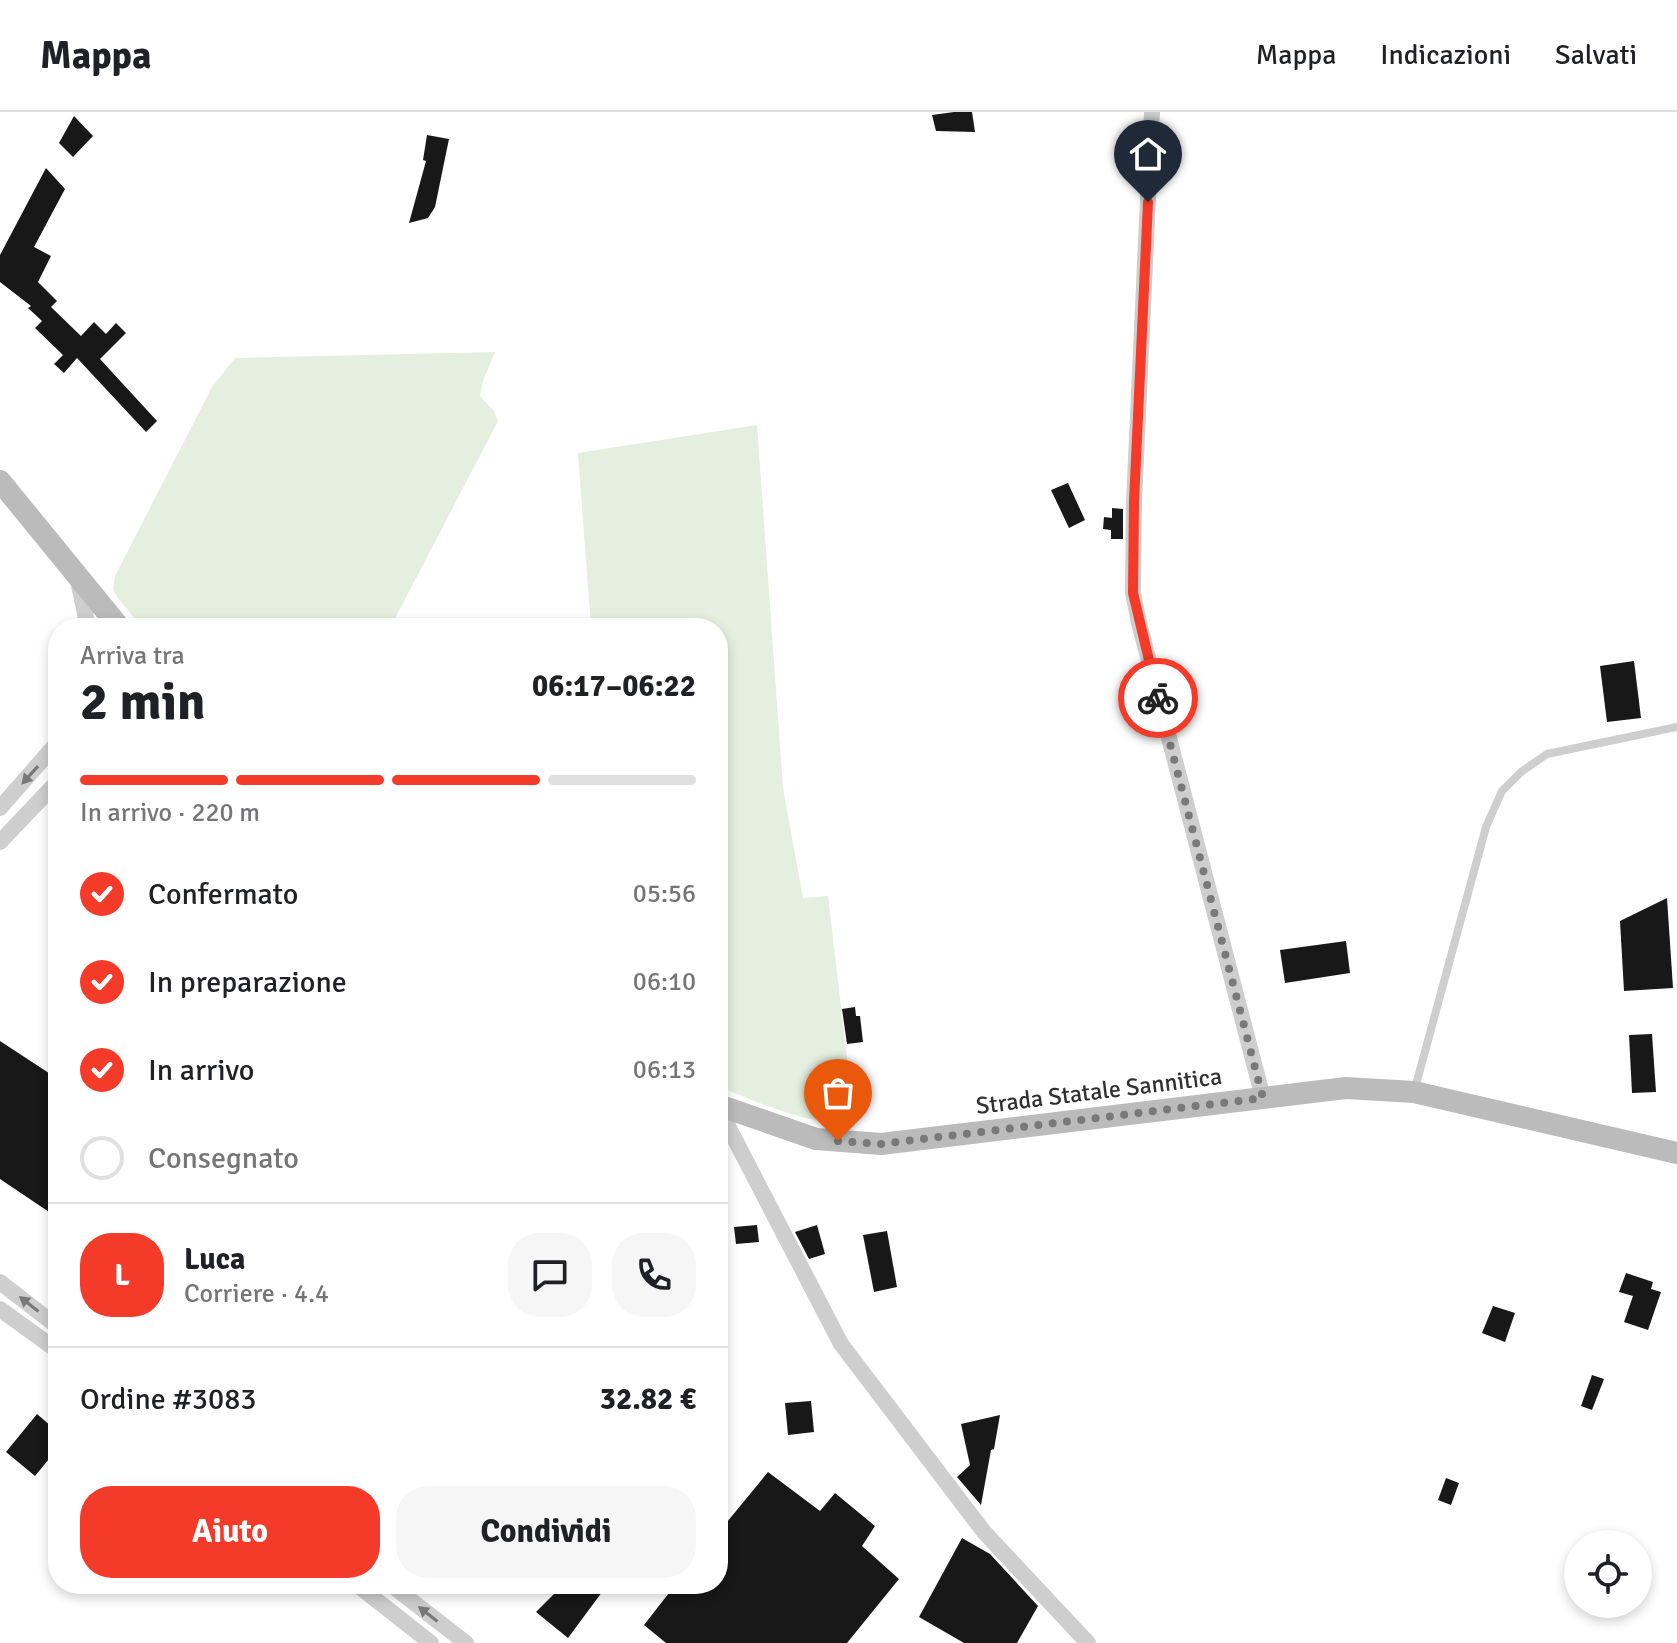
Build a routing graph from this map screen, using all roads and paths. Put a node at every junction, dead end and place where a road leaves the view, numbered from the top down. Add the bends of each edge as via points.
1 (1152, 112) edge
2 (0, 481) edge
3 (76, 575) junction
4 (86, 618) edge
5 (112, 618) edge
6 (1677, 727) edge
7 (48, 753) edge
8 (48, 792) edge
9 (0, 808) edge
10 (0, 842) edge
11 (1414, 1092) junction
12 (1263, 1098) junction
13 (728, 1109) edge
14 (728, 1125) edge
15 (1677, 1153) edge
16 (0, 1282) edge
17 (0, 1309) edge
18 (48, 1319) edge
19 (48, 1344) edge
20 (369, 1594) edge
21 (403, 1594) edge
22 (431, 1643) edge
23 (466, 1643) edge
24 (1088, 1643) edge

1 - 12 street via 1133,593
2 - 3 main road
3 - 4 street
3 - 5 main road
6 - 11 lane via 1547,754 1502,791 1486,827
7 -> 9 street
8 - 10 street
11 - 12 main road, Strada Statale Sannitica via 1346,1088
11 - 15 main road, Strada Statale Sannitica
12 - 13 main road, Strada Statale Sannitica via 881,1144 816,1139
14 - 24 street via 841,1344 984,1532
18 -> 16 street
17 - 19 street
20 - 22 street
23 -> 21 street

